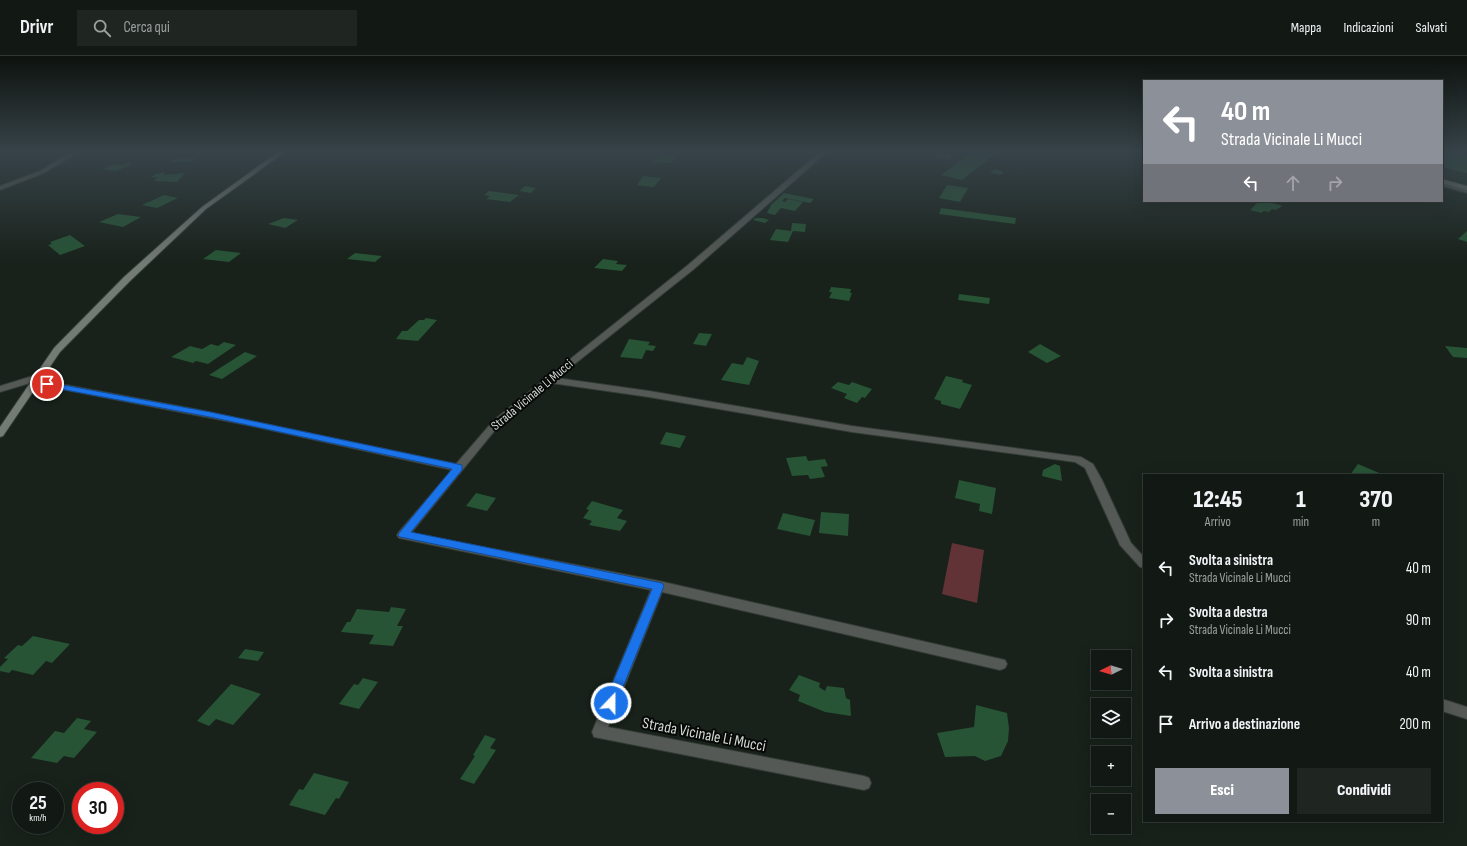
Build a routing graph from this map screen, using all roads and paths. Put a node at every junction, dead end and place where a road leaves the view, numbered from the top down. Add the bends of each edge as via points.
1 (231, 189) edge
2 (781, 189) edge
3 (35, 380) junction
4 (549, 380) junction
5 (0, 389) edge
6 (0, 434) edge
7 (459, 468) junction
8 (1143, 563) edge
9 (659, 586) junction
10 (1000, 664) dead end
11 (1443, 705) edge
12 (1467, 713) edge
13 (864, 783) dead end

1 - 3 street via 198,213 127,279 57,350
2 - 4 street, Strada Vicinale Li Mucci via 691,267
3 - 5 street
3 - 6 street
3 - 7 street
4 - 7 street, Strada Vicinale Li Mucci via 497,422
4 - 8 street via 649,394 852,429 1076,459 1089,466 1126,545
7 - 9 street, Strada Vicinale Li Mucci via 403,535
9 - 10 street, Strada Vicinale Li Mucci
9 - 13 street, Strada Vicinale Li Mucci via 598,732
11 - 12 street

